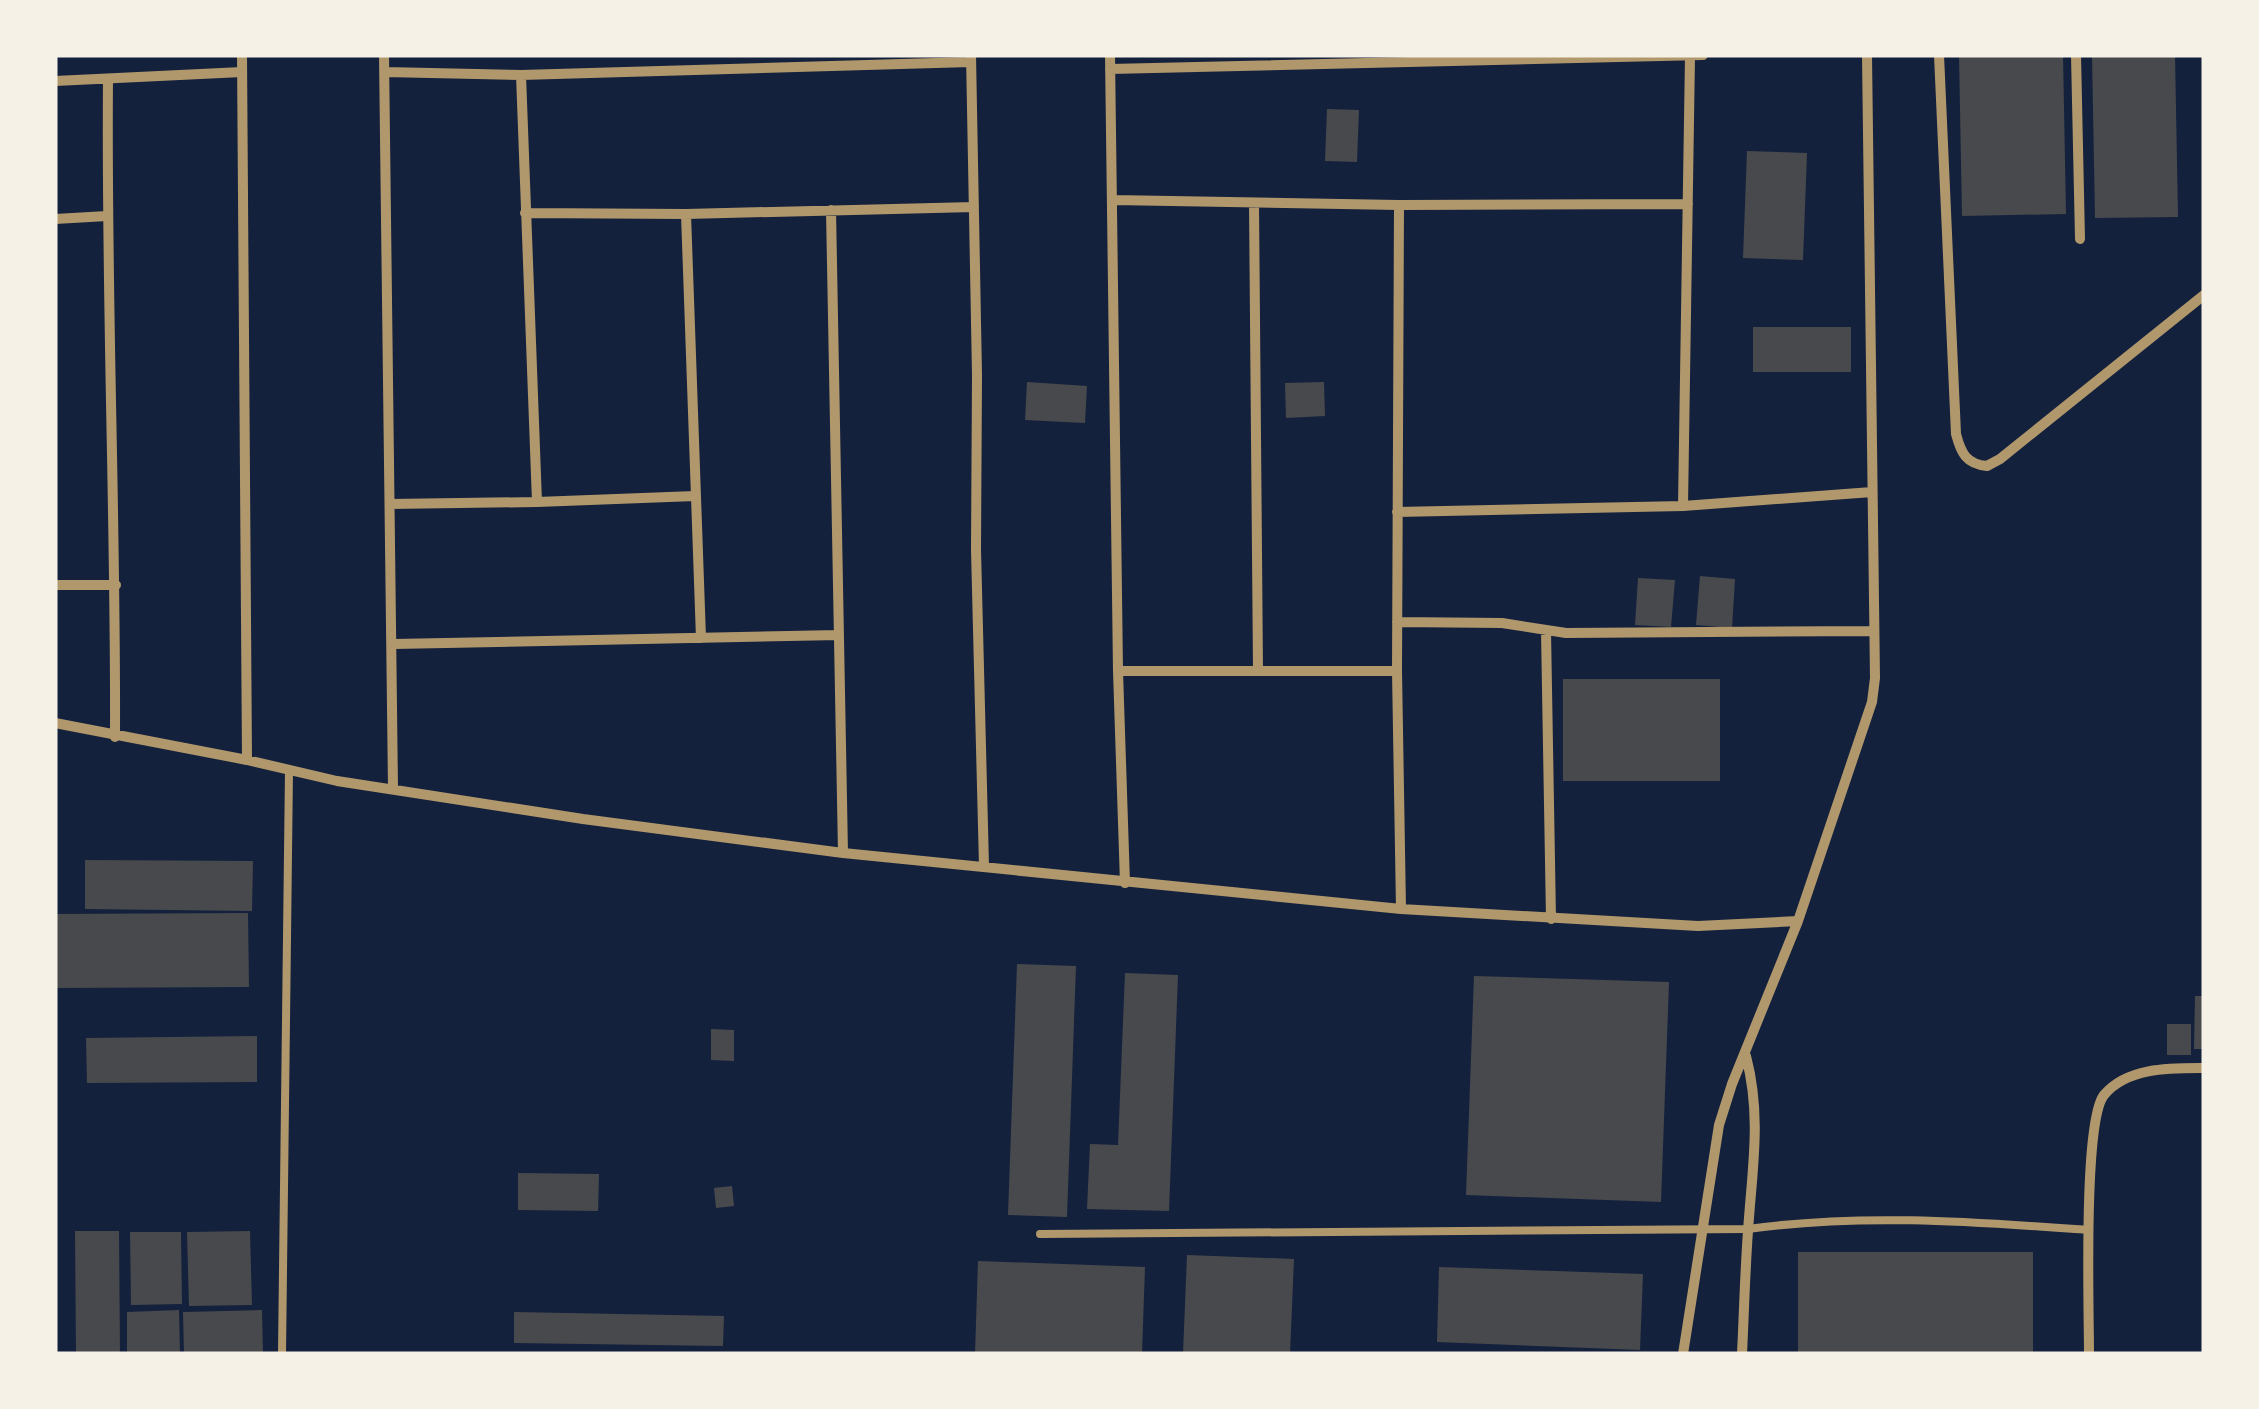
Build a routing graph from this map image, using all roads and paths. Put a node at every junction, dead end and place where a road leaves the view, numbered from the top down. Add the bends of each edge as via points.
1 (242, 55) edge
2 (384, 55) edge
3 (1110, 55) edge
4 (1702, 55) edge
5 (1867, 55) edge
6 (1939, 55) edge
7 (2076, 55) edge
8 (1690, 56) edge
9 (971, 58) edge
10 (1110, 69) junction
11 (242, 72) junction
12 (385, 72) junction
13 (521, 76) junction
14 (108, 80) junction
15 (55, 81) edge
16 (1114, 200) junction
17 (1254, 203) junction
18 (1688, 204) junction
19 (1398, 205) junction
20 (974, 207) junction
21 (831, 210) junction
22 (526, 212) junction
23 (686, 214) junction
24 (107, 216) junction
25 (55, 219) edge
26 (2080, 240) dead end
27 (2204, 294) edge
28 (1872, 492) junction
29 (695, 496) junction
30 (537, 502) junction
31 (390, 504) junction
32 (1683, 506) junction
33 (1398, 512) junction
34 (55, 585) edge
35 (116, 585) junction
36 (1398, 622) junction
37 (1546, 632) junction
38 (1873, 632) junction
39 (839, 634) junction
40 (701, 638) junction
41 (394, 644) junction
42 (1258, 670) junction
43 (1118, 671) junction
44 (1398, 672) junction
45 (55, 724) edge
46 (115, 737) junction
47 (247, 760) junction
48 (289, 770) junction
49 (393, 789) junction
50 (842, 854) junction
51 (984, 866) junction
52 (1125, 883) junction
53 (1401, 910) junction
54 (1551, 920) junction
55 (1798, 921) junction
56 (1746, 1055) junction
57 (2204, 1068) edge
58 (1700, 1229) junction
59 (1748, 1229) junction
60 (2089, 1230) junction
61 (1040, 1234) dead end
62 (282, 1354) edge
63 (1683, 1354) edge
64 (1742, 1354) edge
65 (2089, 1354) edge

1 - 11 street
2 - 12 street
3 - 10 street
4 - 8 street
5 - 28 street
6 - 27 street via 1956,434 1967,460 1986,466 2000,460
7 - 26 street
8 - 10 street
8 - 18 street
9 - 13 street
9 - 20 street
10 - 16 street
11 - 14 street
11 - 47 street
12 - 13 street
12 - 31 street
13 - 22 street
14 - 15 street
14 - 24 street
16 - 17 street
16 - 43 street
17 - 19 street
17 - 42 street
18 - 19 street
18 - 32 street
19 - 33 street
20 - 21 street
20 - 51 street
21 - 23 street
21 - 39 street
22 - 23 street
22 - 30 street
23 - 29 street
24 - 25 street
24 - 35 street
28 - 32 street
28 - 38 street
29 - 30 street
29 - 40 street
30 - 31 street
31 - 41 street
32 - 33 street
33 - 36 street
34 - 35 street
35 - 46 street
36 - 37 street via 1502,624
36 - 44 street
37 - 38 street
37 - 54 street
38 - 55 street via 1872,702
39 - 40 street
39 - 50 street
40 - 41 street
41 - 49 street
42 - 43 street
42 - 44 street
43 - 52 street
44 - 53 street
45 - 46 street
46 - 47 street
47 - 48 street
48 - 49 street
48 - 62 lane
49 - 50 street
50 - 51 street
51 - 52 street
52 - 53 street
53 - 54 street
54 - 55 street via 1698,926
55 - 56 street
56 - 58 street via 1719,1124
56 - 59 street via 1756,1128
57 - 60 street via 2136,1075 2102,1097 2095,1116
58 - 59 lane
58 - 61 lane
58 - 63 street
59 - 60 lane via 1878,1219
59 - 64 street
60 - 65 street

